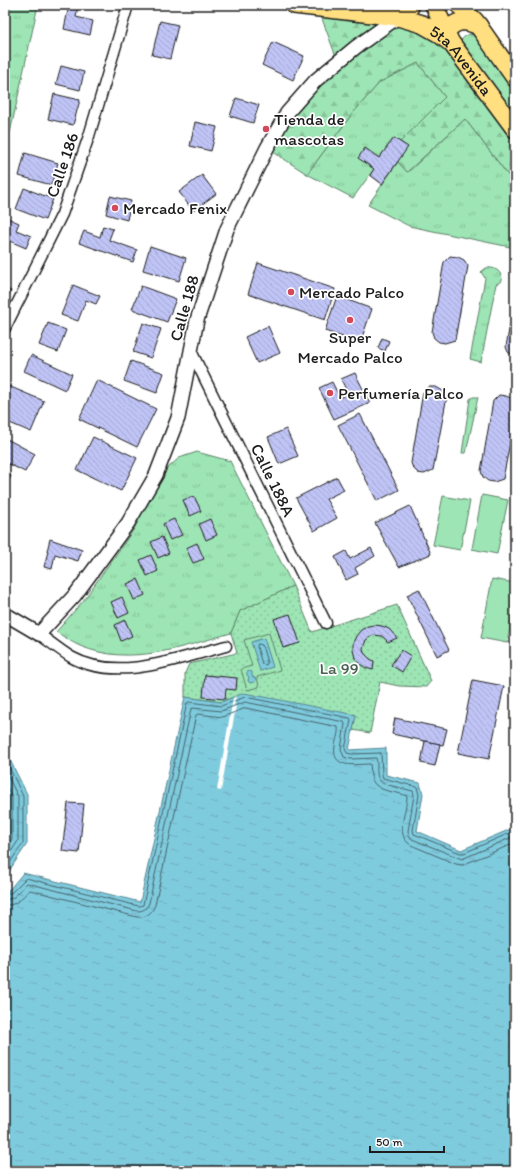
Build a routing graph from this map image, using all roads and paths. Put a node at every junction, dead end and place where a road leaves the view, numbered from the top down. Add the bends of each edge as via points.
1 (128, 5) edge
2 (294, 5) edge
3 (411, 5) edge
4 (430, 5) edge
5 (434, 5) edge
6 (459, 5) edge
7 (398, 17) junction
8 (479, 26) junction
9 (449, 38) junction
10 (515, 78) edge
11 (515, 129) edge
12 (5, 328) edge
13 (191, 351) junction
14 (5, 614) edge
15 (326, 623) dead end
16 (39, 634) junction
17 (226, 646) dead end

1 - 12 street, Calle 186 via 89,136 62,214
2 - 7 highway, 5ta Avenida
3 - 7 highway via 405,14
4 - 7 highway
5 - 9 highway
6 - 8 highway, 5ta Avenida
7 - 9 highway, 5ta Avenida via 422,24
7 - 13 street, Calle 188 via 316,80 287,113 227,229 197,320
8 - 9 highway via 464,21 456,22 450,26
8 - 10 highway, 5ta Avenida
9 - 11 highway, 5ta Avenida
13 - 15 street, Calle 188A
13 - 16 street, Calle 188 via 178,418 156,475 128,524 75,595
14 - 16 street
16 - 17 street via 72,658 106,667 161,664

